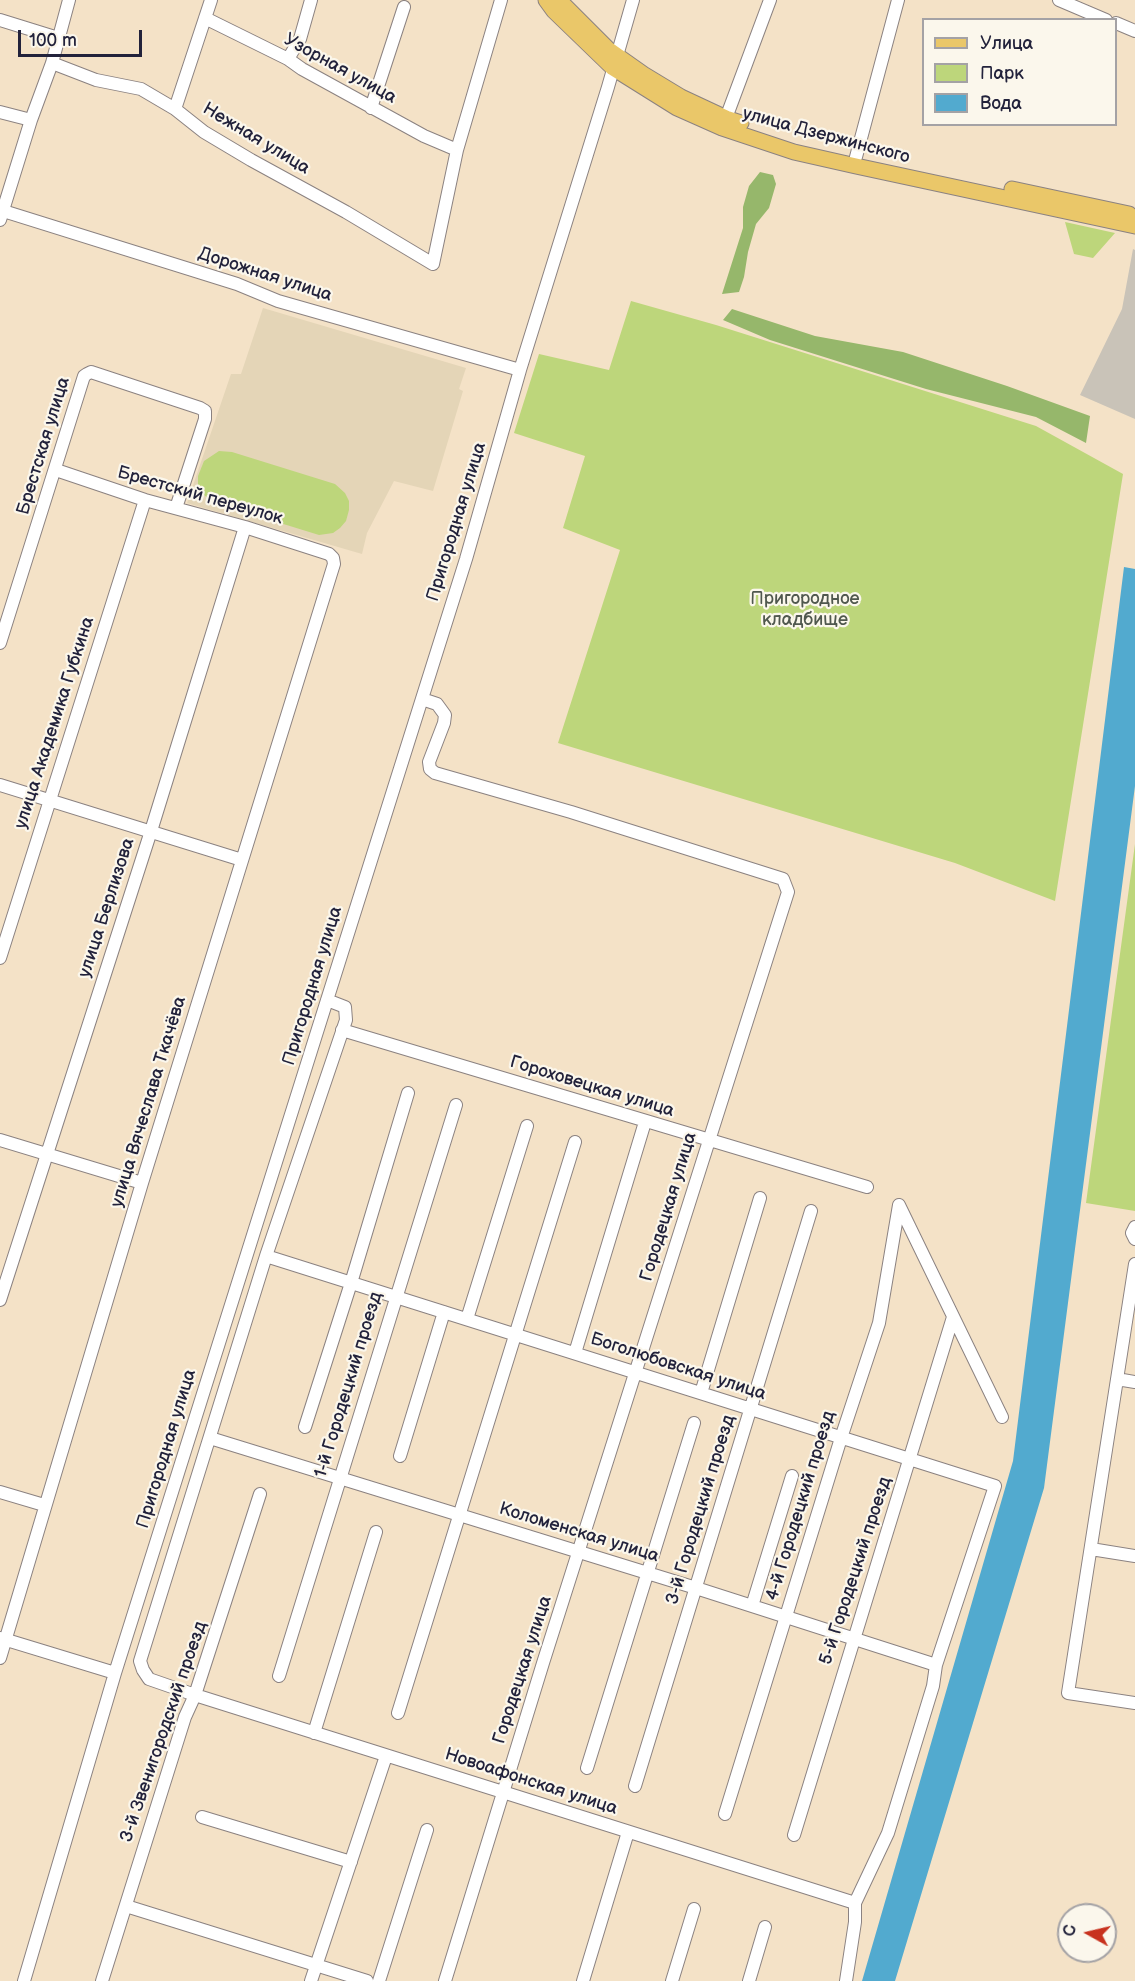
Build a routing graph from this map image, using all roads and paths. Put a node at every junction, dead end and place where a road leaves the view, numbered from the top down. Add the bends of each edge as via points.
1 (69, 0) edge
2 (211, 0) edge
3 (311, 0) edge
4 (501, 0) edge
5 (546, 0) edge
6 (559, 0) edge
7 (633, 0) edge
8 (770, 0) edge
9 (898, 0) edge
10 (1059, 0) edge
11 (404, 7) dead end
12 (205, 18) junction
13 (1101, 18) edge
14 (0, 20) edge
15 (1117, 23) edge
16 (1135, 31) edge
17 (58, 38) junction
18 (288, 59) junction
19 (615, 62) junction
20 (52, 63) junction
21 (371, 108) junction
22 (175, 109) junction
23 (0, 112) edge
24 (726, 118) junction
25 (32, 120) junction
26 (457, 150) junction
27 (856, 157) junction
28 (1, 214) edge
29 (1135, 215) edge
30 (1135, 226) edge
31 (520, 370) junction
32 (56, 470) junction
33 (146, 500) junction
34 (176, 508) junction
35 (245, 526) junction
36 (333, 558) joint
37 (0, 643) edge
38 (422, 699) junction
39 (0, 785) edge
40 (49, 800) junction
41 (151, 831) junction
42 (243, 860) junction
43 (0, 958) edge
44 (327, 1000) junction
45 (342, 1030) junction
46 (408, 1093) dead end
47 (456, 1105) dead end
48 (645, 1122) junction
49 (527, 1126) dead end
50 (0, 1140) edge
51 (709, 1141) junction
52 (575, 1142) dead end
53 (45, 1154) junction
54 (142, 1183) junction
55 (867, 1187) dead end
56 (760, 1198) dead end
57 (262, 1208) junction
58 (812, 1210) dead end
59 (279, 1213) junction
60 (1135, 1227) edge
61 (1135, 1239) edge
62 (266, 1256) junction
63 (1135, 1264) edge
64 (351, 1283) junction
65 (395, 1296) junction
66 (0, 1299) edge
67 (444, 1312) junction
68 (953, 1317) junction
69 (466, 1319) junction
70 (516, 1335) junction
71 (574, 1353) junction
72 (636, 1373) junction
73 (1117, 1379) junction
74 (1135, 1382) edge
75 (701, 1394) junction
76 (751, 1409) junction
77 (1002, 1417) dead end
78 (694, 1423) dead end
79 (305, 1427) dead end
80 (210, 1438) junction
81 (841, 1438) junction
82 (187, 1447) junction
83 (205, 1453) junction
84 (400, 1456) dead end
85 (910, 1460) junction
86 (792, 1476) dead end
87 (340, 1479) junction
88 (0, 1492) edge
89 (260, 1494) dead end
90 (44, 1505) junction
91 (458, 1515) junction
92 (376, 1532) dead end
93 (1090, 1549) junction
94 (580, 1552) junction
95 (1135, 1556) edge
96 (648, 1573) junction
97 (696, 1588) junction
98 (752, 1606) junction
99 (786, 1616) junction
100 (3, 1639) edge
101 (853, 1639) junction
102 (0, 1658) edge
103 (936, 1665) junction
104 (115, 1673) junction
105 (279, 1676) dead end
106 (195, 1695) junction
107 (1135, 1702) edge
108 (398, 1713) dead end
109 (314, 1733) junction
110 (386, 1756) junction
111 (587, 1768) dead end
112 (635, 1786) dead end
113 (504, 1793) junction
114 (725, 1814) dead end
115 (202, 1817) dead end
116 (427, 1830) dead end
117 (628, 1832) junction
118 (794, 1834) dead end
119 (351, 1862) junction
120 (855, 1903) junction
121 (126, 1905) junction
122 (694, 1909) dead end
123 (765, 1927) dead end
124 (316, 1966) junction
125 (24, 1981) edge
126 (102, 1981) edge
127 (311, 1981) edge
128 (367, 1981) edge
129 (379, 1981) edge
130 (445, 1981) edge
131 (583, 1981) edge
132 (672, 1981) edge
133 (748, 1981) edge
134 (846, 1981) edge

1 - 17 street
2 - 12 street
3 - 18 street via 300,39
4 - 26 street
5 - 19 main road, улица Дзержинского
6 - 19 main road, улица Дзержинского
7 - 19 street, Пригородная улица
8 - 24 street
9 - 27 street
10 - 13 street
11 - 21 street
12 - 18 street, Узорная улица
12 - 22 street
14 - 17 street
15 - 16 street
17 - 20 street
18 - 21 street, Узорная улица
19 - 24 main road, улица Дзержинского
19 - 30 main road, улица Дзержинского via 686,112 794,152
19 - 31 street, Пригородная улица
20 - 22 street, Нежная улица via 96,80 141,89
20 - 25 street
21 - 26 street, Узорная улица
22 - 26 street, Нежная улица via 213,137 433,264
23 - 25 street
24 - 27 main road, улица Дзержинского
25 - 28 street
27 - 29 main road, улица Дзержинского
28 - 31 street, Дорожная улица
31 - 38 street, Пригородная улица
32 - 33 street, Брестский переулок
32 - 34 street, Брестская улица via 84,376 91,372 205,411
32 - 37 street, Брестская улица
33 - 34 street, Брестский переулок
33 - 40 street, улица Академика Губкина
34 - 35 street, Брестский переулок
35 - 36 street, Брестский переулок
35 - 41 street, улица Берлизова
36 - 42 street, улица Вячеслава Ткачёва
38 - 44 street, Пригородная улица
38 - 51 street, Городецкая улица via 437,704 445,715 429,762 435,772 783,879 787,885
39 - 40 street
40 - 41 street
40 - 43 street, улица Академика Губкина
41 - 42 street
41 - 53 street, улица Берлизова
42 - 54 street, улица Вячеслава Ткачёва
44 - 45 street via 345,1006
44 - 57 street, Пригородная улица
45 - 48 street, Гороховецкая улица
45 - 59 street, Новоафонская улица
46 - 64 street
47 - 65 street, 1-й Городецкий проезд
48 - 51 street, Гороховецкая улица
48 - 71 street
49 - 69 street
50 - 53 street
51 - 55 street, Гороховецкая улица
51 - 72 street, Городецкая улица
52 - 70 street
53 - 54 street
53 - 66 street, улица Берлизова
54 - 90 street, улица Вячеслава Ткачёва
56 - 75 street
57 - 59 street
57 - 82 street, Пригородная улица
58 - 76 street, 3-й Городецкий проезд
59 - 62 street, Новоафонская улица
60 - 61 street
62 - 64 street, Боголюбовская улица
62 - 80 street, Новоафонская улица
63 - 73 street
64 - 65 street, Боголюбовская улица
64 - 79 street
65 - 67 street, Боголюбовская улица
65 - 87 street, 1-й Городецкий проезд
67 - 69 street, Боголюбовская улица
67 - 84 street
68 - 77 street
68 - 81 street, 4-й Городецкий проезд via 899,1205 879,1323
68 - 85 street, 5-й Городецкий проезд
69 - 70 street, Боголюбовская улица
70 - 71 street, Боголюбовская улица
70 - 91 street
71 - 72 street, Боголюбовская улица
72 - 75 street, Боголюбовская улица
72 - 94 street, Городецкая улица
73 - 74 street
73 - 93 street
75 - 76 street, Боголюбовская улица
76 - 81 street, Боголюбовская улица
76 - 97 street, 3-й Городецкий проезд
78 - 96 street
80 - 83 street, Новоафонская улица
80 - 87 street, Коломенская улица
81 - 85 street, Боголюбовская улица
81 - 99 street, 4-й Городецкий проезд
82 - 83 street
82 - 104 street, Пригородная улица
83 - 106 street, Новоафонская улица via 140,1661 149,1678
85 - 101 street, 5-й Городецкий проезд
85 - 103 street, Боголюбовская улица via 994,1486
86 - 98 street
87 - 91 street, Коломенская улица
87 - 105 street, 1-й Городецкий проезд
88 - 90 street
89 - 106 street, 3-й Звенигородский проезд
90 - 100 street, улица Вячеслава Ткачёва
91 - 94 street, Коломенская улица
91 - 108 street
92 - 109 street
93 - 95 street
93 - 107 street via 1068,1693
94 - 96 street, Коломенская улица
94 - 113 street, Городецкая улица
96 - 97 street, Коломенская улица
96 - 111 street
97 - 98 street, Коломенская улица
97 - 112 street, 3-й Городецкий проезд
98 - 99 street, Коломенская улица
99 - 101 street, Коломенская улица
99 - 114 street, 4-й Городецкий проезд
100 - 102 street, улица Вячеслава Ткачёва
100 - 104 street
101 - 103 street, Коломенская улица
101 - 118 street, 5-й Городецкий проезд
103 - 120 street via 888,1833
104 - 125 street, Пригородная улица
106 - 109 street, Новоафонская улица
106 - 121 street, 3-й Звенигородский проезд
109 - 110 street, Новоафонская улица
110 - 113 street, Новоафонская улица
110 - 119 street
113 - 117 street, Новоафонская улица
113 - 130 street, Городецкая улица
115 - 119 street
116 - 129 street
117 - 120 street, Новоафонская улица
117 - 131 street
119 - 124 street
120 - 134 street
121 - 124 street
121 - 126 street, 3-й Звенигородский проезд
122 - 132 street
123 - 133 street
124 - 127 street
124 - 128 street

